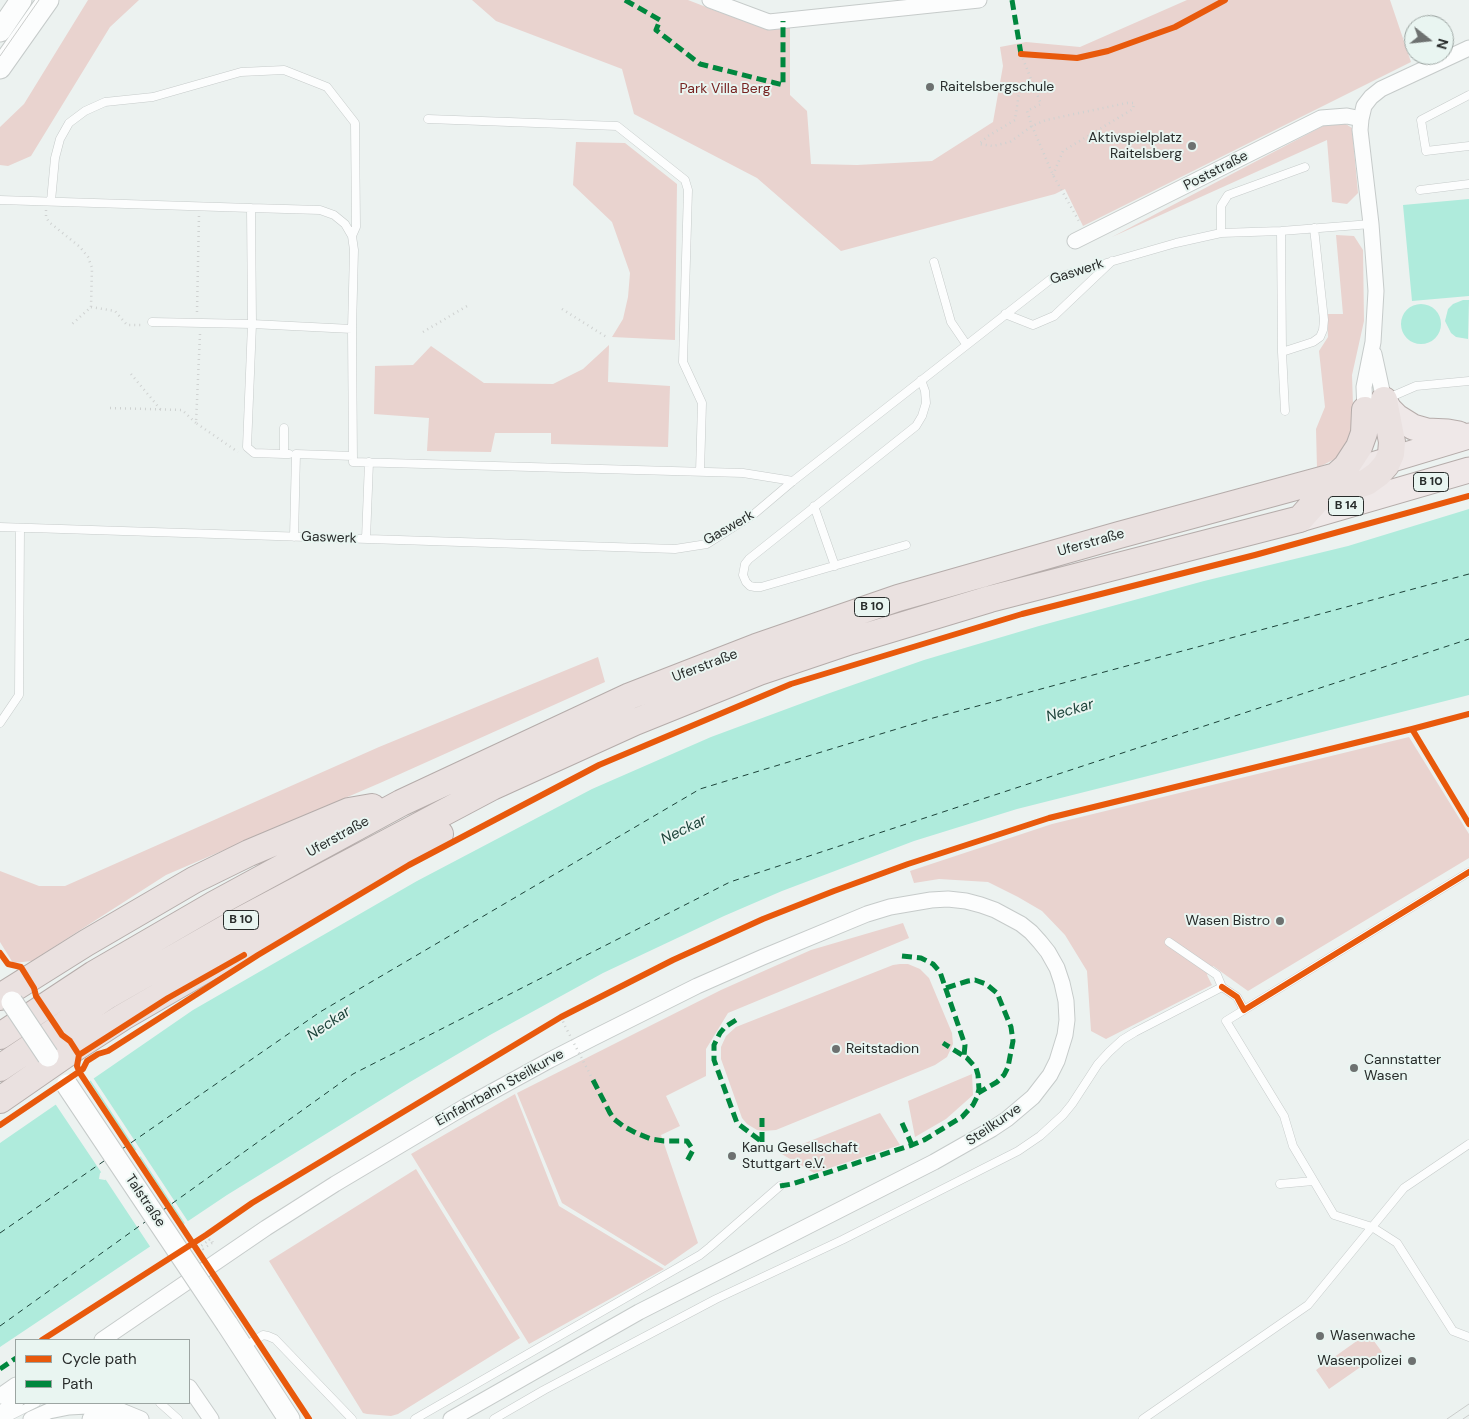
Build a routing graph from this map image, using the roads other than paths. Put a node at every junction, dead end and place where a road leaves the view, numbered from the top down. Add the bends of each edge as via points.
1 (21, 0) edge
2 (48, 0) edge
3 (710, 0) edge
4 (979, 0) edge
5 (0, 31) edge
6 (1469, 48) edge
7 (0, 68) edge
8 (1469, 95) edge
9 (428, 119) dead end
10 (1361, 119) junction
11 (1469, 146) edge
12 (1304, 167) dead end
13 (1469, 184) edge
14 (1420, 190) dead end
15 (0, 200) edge
16 (48, 201) junction
17 (252, 208) junction
18 (1371, 224) junction
19 (1314, 228) junction
20 (1282, 231) junction
21 (1220, 233) junction
22 (352, 236) junction
23 (1081, 238) road end
24 (1113, 260) junction
25 (934, 262) dead end
26 (1005, 314) junction
27 (152, 322) road end
28 (252, 324) junction
29 (352, 329) junction
30 (1373, 342) junction
31 (966, 344) junction
32 (1282, 352) junction
33 (921, 380) junction
34 (1469, 381) edge
35 (1374, 405) junction
36 (1285, 411) dead end
37 (284, 428) dead end
38 (1469, 435) edge
39 (284, 454) junction
40 (296, 454) junction
41 (353, 456) junction
42 (1389, 460) junction
43 (369, 462) junction
44 (700, 472) junction
45 (1461, 472) edge
46 (1336, 476) junction
47 (793, 481) junction
48 (1392, 493) joint
49 (814, 506) junction
50 (1300, 520) junction
51 (0, 527) edge
52 (20, 528) junction
53 (294, 537) junction
54 (366, 539) junction
55 (906, 545) dead end
56 (834, 566) junction
57 (0, 723) edge
58 (492, 787) junction
59 (401, 802) junction
60 (1469, 872) edge
61 (930, 900) joint
62 (1169, 942) dead end
63 (1222, 987) junction
64 (5, 994) edge
65 (1244, 1010) junction
66 (0, 1036) edge
67 (53, 1064) junction
68 (0, 1068) edge
69 (0, 1100) edge
70 (1469, 1144) edge
71 (1313, 1180) junction
72 (1280, 1184) dead end
73 (780, 1186) dead end
74 (1372, 1227) junction
75 (1469, 1337) edge
76 (103, 1339) edge
77 (242, 1348) junction
78 (15, 1386) edge
79 (190, 1389) edge
80 (0, 1396) edge
81 (15, 1403) edge
82 (34, 1404) edge
83 (161, 1404) edge
84 (0, 1414) edge
85 (139, 1418) edge
86 (4, 1419) edge
87 (31, 1419) edge
88 (90, 1419) edge
89 (178, 1419) edge
90 (210, 1419) edge
91 (289, 1419) edge
92 (352, 1419) edge
93 (415, 1419) edge
94 (451, 1419) edge
95 (494, 1419) edge
96 (1143, 1419) edge

1 - 5 main road
2 - 7 main road
3 - 4 street via 769,22
6 - 10 street via 1381,89 1364,106
8 - 11 lane via 1422,120 1426,151
9 - 44 lane via 617,126 685,180 688,190 683,362 702,403
10 - 18 street
10 - 23 street, Poststraße via 1347,116 1321,118
12 - 21 lane via 1228,195 1221,206
13 - 14 lane
15 - 16 lane
16 - 17 lane
16 - 22 lane via 60,138 69,123 85,111 105,102 153,97 241,72 284,70 327,87 355,123 356,227
17 - 22 lane via 320,210 334,215
17 - 28 lane
18 - 19 lane, Gaswerk
18 - 30 street via 1376,291
19 - 20 lane, Gaswerk
19 - 32 lane via 1323,330 1314,342
20 - 21 lane, Gaswerk
20 - 32 lane
21 - 24 lane, Gaswerk
22 - 29 lane
24 - 26 lane, Gaswerk via 1051,279
24 - 26 lane via 1054,316 1033,325
25 - 31 lane via 951,322
26 - 31 lane, Gaswerk
27 - 28 lane
28 - 29 lane
28 - 39 lane via 247,447 254,453
29 - 41 lane
30 - 35 street
30 - 35 street via 1364,387
31 - 33 lane, Gaswerk
32 - 36 lane
33 - 47 lane, Gaswerk
33 - 49 lane via 926,403 916,426
34 - 35 lane via 1416,386
35 - 38 main road via 1389,409 1413,427
35 - 42 highway via 1392,442
35 - 46 highway via 1359,447
37 - 39 lane
38 - 42 main road, Uferstraße / B 10
39 - 40 lane
40 - 41 lane
40 - 53 lane
41 - 43 lane via 353,462
42 - 45 main road via 1419,473
42 - 46 main road, Uferstraße / B 10
42 - 50 highway via 1367,482 1318,499
43 - 44 lane
43 - 54 lane
44 - 47 lane via 743,473
45 - 48 main road, Uferstraße / B 10
46 - 59 highway, Uferstraße / B 10 via 917,593 756,646 630,696
47 - 54 lane, Gaswerk via 754,514 707,544 675,549
48 - 50 main road, Uferstraße / B 14
49 - 56 lane
49 - 56 lane via 749,559 743,575 746,582 754,587
50 - 58 highway, Uferstraße / B 10 via 990,599 851,641 759,672 636,722
51 - 52 lane, Gaswerk
52 - 53 lane, Gaswerk
52 - 57 lane via 19,695
53 - 54 lane, Gaswerk
55 - 56 lane
58 - 67 highway, B 10 via 458,823 123,1017
58 - 68 highway, Uferstraße / B 10 via 226,928 107,996
59 - 64 highway, B 10 via 349,811 248,852 150,905
59 - 66 highway, Uferstraße / B 10 via 94,974
60 - 65 lane
61 - 76 street, Einfahrbahn Steilkurve via 867,914 763,957 697,986 550,1060 320,1194
61 - 94 street, Steilkurve via 981,904 1008,917 1031,932 1057,968 1066,1001 1067,1020 1057,1061 1033,1097 992,1130 639,1312
62 - 63 lane via 1217,975
63 - 65 lane via 1236,997
63 - 95 lane via 1122,1040 1098,1064 1063,1115 1018,1151 716,1299
64 - 67 main road, Talstraße, bridge
65 - 71 lane via 1226,1021 1284,1116 1293,1146
67 - 69 highway, B 10
67 - 77 main road, Talstraße, bridge
70 - 74 lane via 1404,1188
71 - 72 lane
71 - 74 lane via 1334,1215
73 - 93 lane via 700,1255
74 - 75 lane via 1397,1243 1453,1331
74 - 96 lane via 1308,1304
77 - 91 main road, Talstraße
77 - 92 lane via 263,1335 275,1339
78 - 80 street
79 - 90 street
81 - 84 street
82 - 86 lane
83 - 89 lane
85 - 87 street via 120,1410 69,1406
85 - 88 street via 110,1416

